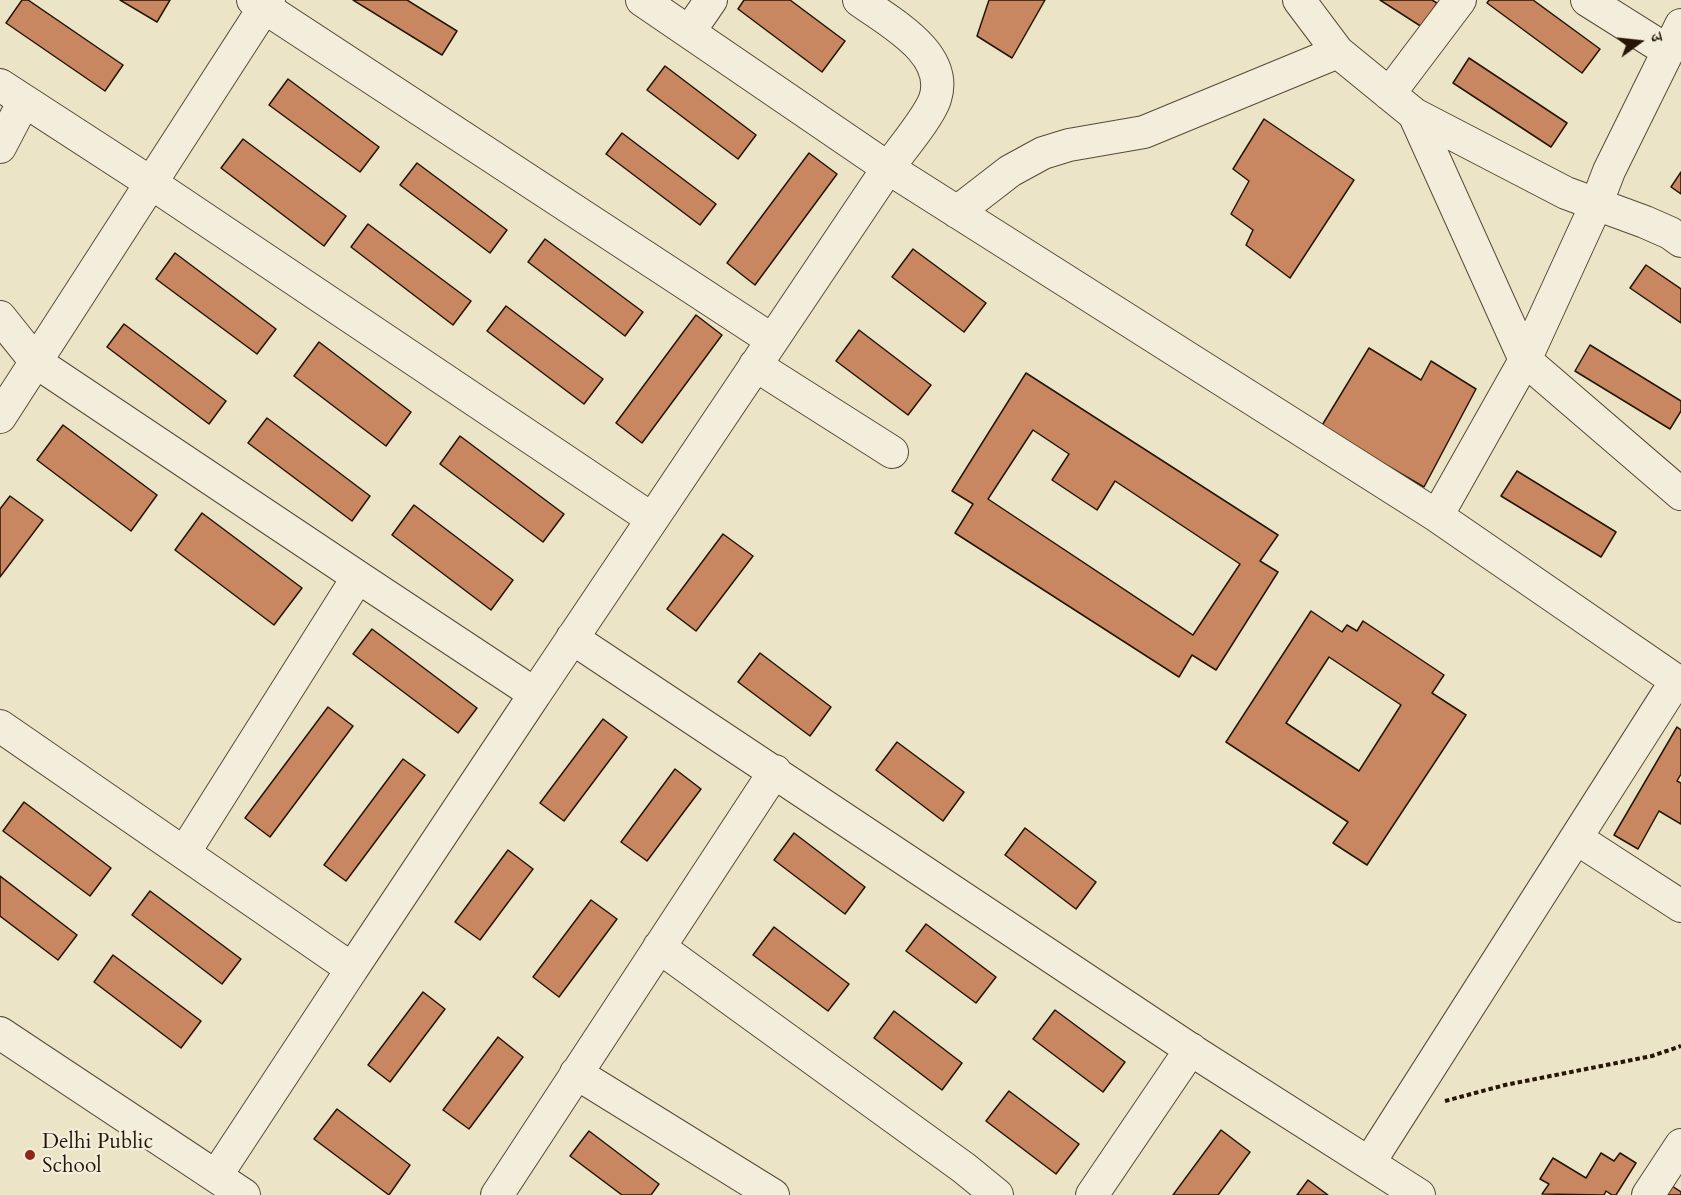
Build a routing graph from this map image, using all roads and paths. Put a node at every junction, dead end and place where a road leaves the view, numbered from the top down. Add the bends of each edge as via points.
1 (642, 0) edge
2 (711, 0) edge
3 (859, 0) edge
4 (1299, 0) edge
5 (1460, 0) edge
6 (1587, 0) edge
7 (262, 2) edge
8 (689, 32) junction
9 (1675, 38) edge
10 (1338, 52) junction
11 (12, 93) edge
12 (1389, 94) junction
13 (1414, 114) junction
14 (0, 147) edge
15 (888, 168) junction
16 (151, 183) junction
17 (1596, 205) junction
18 (957, 212) junction
19 (1681, 241) edge
20 (0, 317) edge
21 (764, 353) junction
22 (1525, 360) junction
23 (36, 362) junction
24 (0, 417) edge
25 (892, 452) dead end
26 (1681, 494) edge
27 (1437, 516) junction
28 (652, 519) junction
29 (358, 577) junction
30 (572, 638) junction
31 (1679, 683) edge
32 (535, 694) junction
33 (0, 726) edge
34 (775, 771) junction
35 (1576, 838) junction
36 (184, 853) junction
37 (1681, 906) edge
38 (659, 947) junction
39 (352, 969) junction
40 (0, 1033) edge
41 (1681, 1046) edge
42 (1191, 1049) junction
43 (576, 1073) junction
44 (1400, 1113) junction
45 (1681, 1145) edge
46 (1369, 1163) junction
47 (216, 1176) junction
48 (1404, 1191) edge
49 (244, 1195) edge
50 (497, 1195) edge
51 (772, 1195) edge
52 (997, 1195) edge
53 (1092, 1195) edge
54 (1648, 1195) edge

1 - 8 street
2 - 8 street
3 - 15 street via 913,39 934,66 938,81 934,100
4 - 10 street
5 - 12 street
6 - 9 street
7 - 16 street
7 - 21 street
8 - 15 street
9 - 17 street
10 - 12 street
10 - 18 street via 1144,132 1043,153 1010,171
11 - 14 street
11 - 16 street
12 - 13 street
13 - 17 street via 1528,175
13 - 22 street
15 - 18 street
15 - 21 street
16 - 23 street
16 - 28 street
17 - 19 street via 1645,222
17 - 22 street
18 - 27 street
20 - 23 street
21 - 25 street
21 - 28 street
22 - 26 street
22 - 27 street
23 - 24 street
23 - 29 street
27 - 31 street
28 - 30 street
29 - 32 street
29 - 36 street
30 - 32 street
30 - 34 street
31 - 35 street
32 - 39 street
33 - 36 street
34 - 38 street
34 - 42 street
35 - 37 street
35 - 44 street
36 - 39 street
38 - 43 street
38 - 52 street
39 - 47 street
40 - 47 street
41 - 44 path via 1652,1056 1505,1085
42 - 46 street
42 - 53 street
43 - 50 street
43 - 51 street
44 - 46 street
45 - 54 street
46 - 48 street
47 - 49 street

